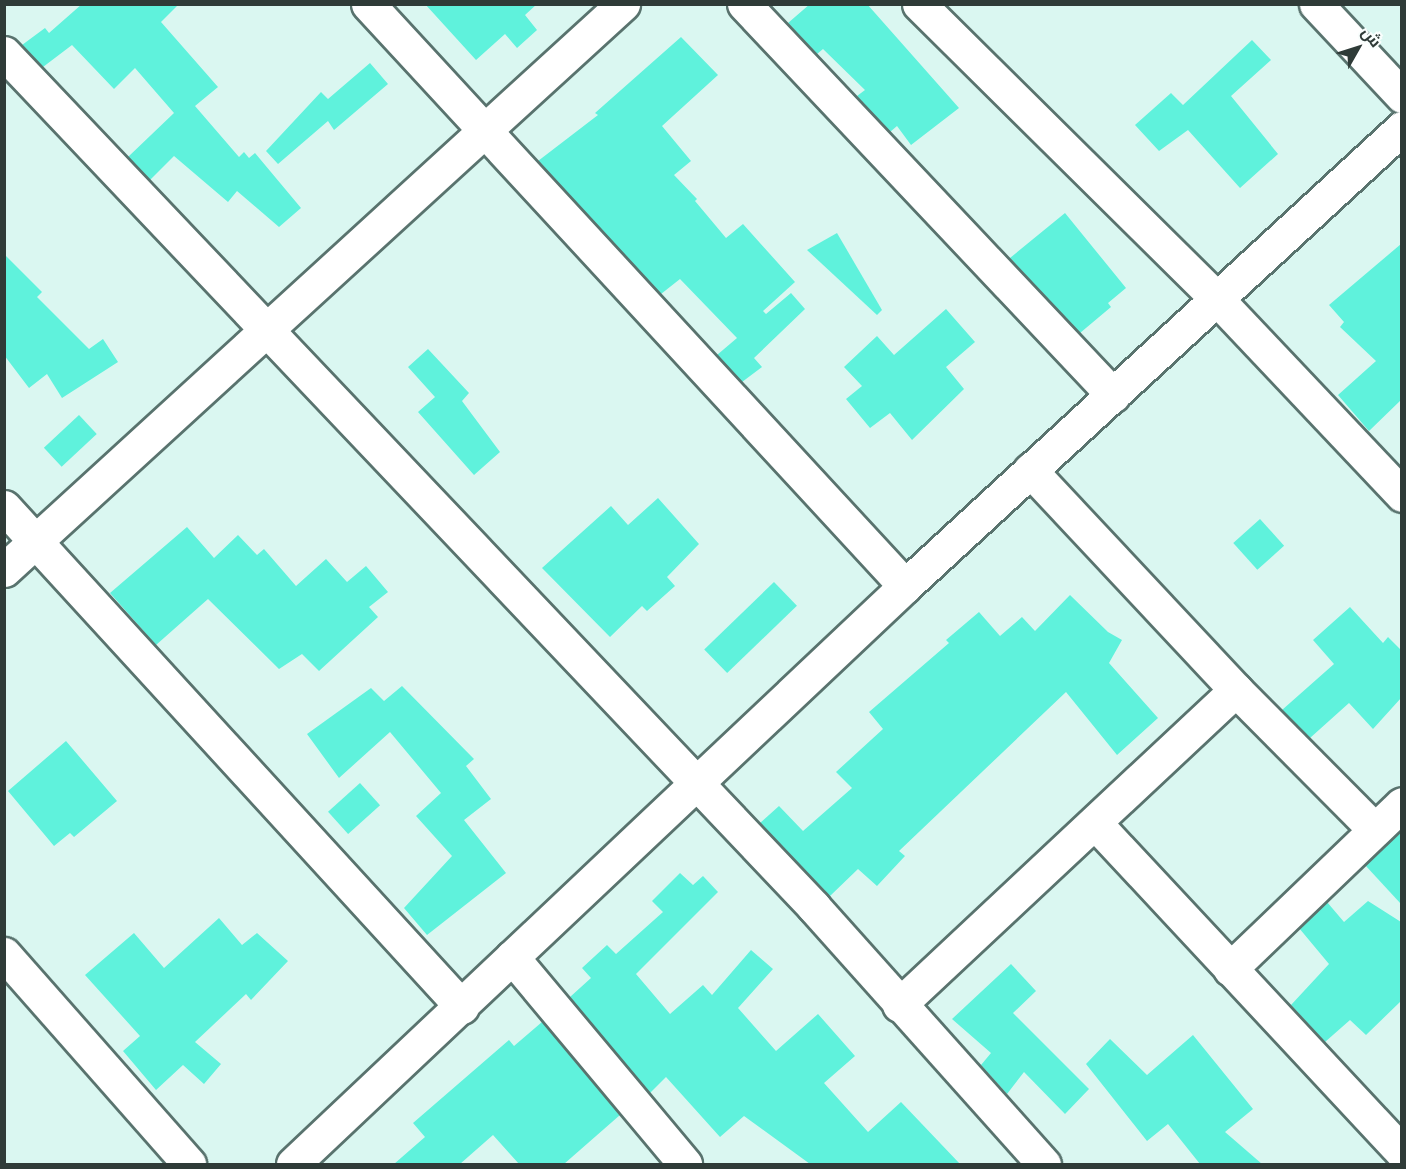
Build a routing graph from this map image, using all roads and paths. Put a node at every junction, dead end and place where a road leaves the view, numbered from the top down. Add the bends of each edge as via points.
1 (368, 4) edge
2 (623, 4) edge
3 (744, 4) edge
4 (919, 4) edge
5 (1316, 4) edge
6 (4, 53) edge
7 (1401, 96) edge
8 (1401, 128) edge
9 (485, 133) junction
10 (1216, 298) junction
11 (267, 333) junction
12 (1113, 395) junction
13 (1030, 470) junction
14 (1401, 495) edge
15 (4, 507) edge
16 (35, 541) junction
17 (4, 570) edge
18 (905, 586) junction
19 (1236, 690) junction
20 (697, 782) junction
21 (1401, 804) edge
22 (1096, 825) junction
23 (1374, 829) junction
24 (4, 954) edge
25 (512, 957) junction
26 (1230, 969) junction
27 (899, 1005) junction
28 (462, 1007) junction
29 (1401, 1152) edge
30 (1032, 1161) edge
31 (189, 1164) edge
32 (293, 1164) edge
33 (685, 1164) edge

1 - 9 street
2 - 9 street
3 - 12 street
4 - 10 street
5 - 7 street
6 - 11 street
8 - 10 street
9 - 11 street
9 - 18 street
10 - 12 street
10 - 14 street
11 - 16 street
11 - 20 street
12 - 13 street
13 - 18 street
13 - 19 street
15 - 16 street
16 - 17 street
16 - 28 street
18 - 20 street
19 - 22 street
19 - 23 street
20 - 25 street
20 - 27 street
21 - 23 street
22 - 26 street
22 - 27 street
23 - 26 street
24 - 31 street
25 - 28 street
25 - 33 street
26 - 29 street
27 - 30 street
28 - 32 street

